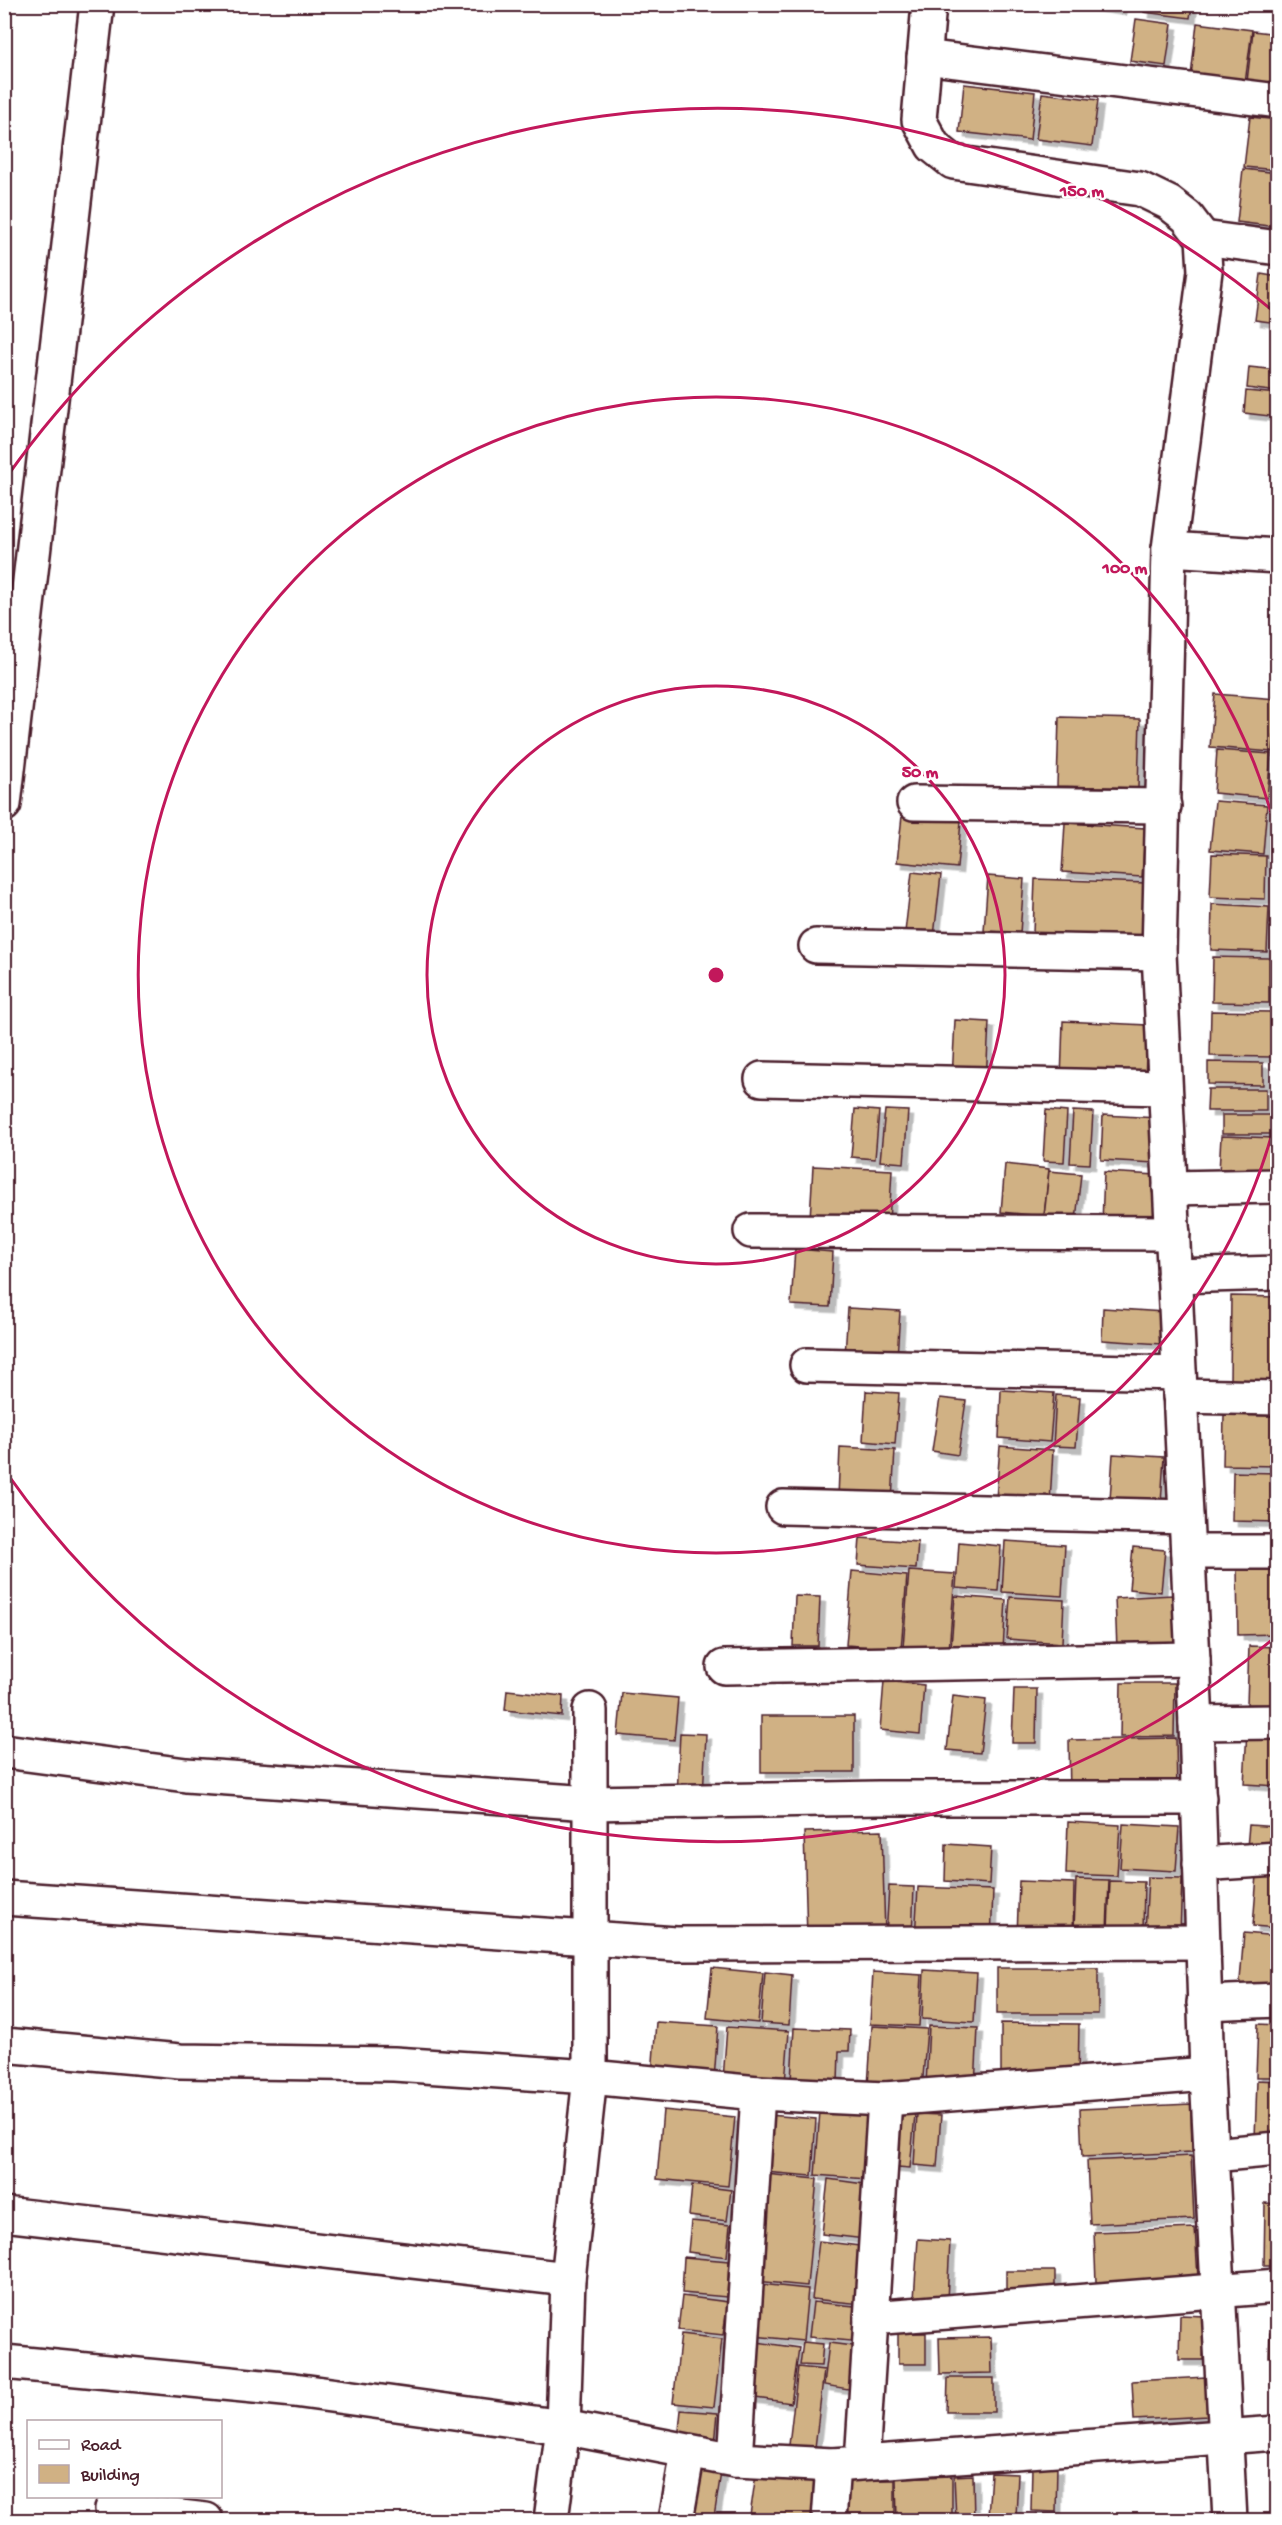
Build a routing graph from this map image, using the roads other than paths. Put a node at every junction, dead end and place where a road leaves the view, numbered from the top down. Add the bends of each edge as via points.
1 (97, 4) edge
2 (929, 4) edge
3 (924, 57) junction
4 (1278, 101) edge
5 (1203, 238) junction
6 (1278, 248) edge
7 (1169, 549) junction
8 (1278, 556) edge
9 (914, 803) dead end
10 (4, 804) edge
11 (1164, 806) junction
12 (816, 946) dead end
13 (1159, 953) junction
14 (762, 1079) dead end
15 (1165, 1088) junction
16 (1278, 1186) edge
17 (1170, 1188) junction
18 (751, 1231) dead end
19 (1173, 1233) junction
20 (1278, 1273) edge
21 (1174, 1276) junction
22 (807, 1365) dead end
23 (1180, 1385) junction
24 (1278, 1398) edge
25 (783, 1507) dead end
26 (1186, 1517) junction
27 (1188, 1552) junction
28 (1278, 1552) edge
29 (1193, 1659) junction
30 (724, 1667) dead end
31 (590, 1710) dead end
32 (1278, 1722) edge
33 (1196, 1723) junction
34 (4, 1751) edge
35 (1199, 1798) junction
36 (590, 1803) junction
37 (1278, 1859) edge
38 (1200, 1864) junction
39 (4, 1898) edge
40 (589, 1936) junction
41 (1202, 1942) junction
42 (1278, 2000) edge
43 (1204, 2003) junction
44 (4, 2045) edge
45 (1207, 2074) junction
46 (590, 2077) junction
47 (758, 2093) junction
48 (885, 2098) junction
49 (1278, 2149) edge
50 (1212, 2155) junction
51 (4, 2214) edge
52 (568, 2279) junction
53 (1278, 2286) edge
54 (1219, 2290) junction
55 (871, 2318) junction
56 (4, 2362) edge
57 (563, 2427) junction
58 (1278, 2433) edge
59 (1227, 2437) junction
60 (688, 2452) junction
61 (735, 2460) junction
62 (847, 2464) junction
63 (112, 2509) dead end
64 (206, 2520) edge
65 (551, 2520) edge
66 (676, 2520) edge
67 (829, 2520) edge
68 (1230, 2520) edge

1 - 10 street
2 - 3 street
3 - 4 street
3 - 5 street via 919,120 933,146 953,162 1140,189 1169,203 1187,217
5 - 6 street
5 - 7 street via 1205,271
7 - 8 street
7 - 11 street
9 - 11 street
11 - 13 street
12 - 13 street
13 - 15 street
14 - 15 street
15 - 17 street
16 - 17 street
17 - 19 street
18 - 19 street
19 - 21 street
20 - 21 street
21 - 23 street
22 - 23 street
23 - 24 street
23 - 26 street
25 - 26 street
26 - 27 street
27 - 28 street
27 - 29 street
29 - 30 street
29 - 33 street
31 - 36 street
32 - 33 street
33 - 35 street
34 - 36 street via 186,1775
35 - 36 street
35 - 38 street
36 - 40 street
37 - 38 street
38 - 41 street
39 - 40 street
40 - 41 street via 676,1944
40 - 46 street
41 - 43 street
42 - 43 street
43 - 45 street
44 - 46 street via 180,2061 394,2064
45 - 48 street
45 - 50 street
46 - 47 street
46 - 52 street
47 - 48 street
47 - 61 street
48 - 55 street
49 - 50 street
50 - 54 street
51 - 52 street
52 - 57 street
53 - 54 street
54 - 55 street
54 - 59 street
55 - 62 street
56 - 57 street via 294,2390
57 - 60 street
57 - 65 street
58 - 59 street
59 - 62 street
59 - 68 street
60 - 61 street
60 - 66 street
61 - 62 street
62 - 67 street
63 - 64 street

